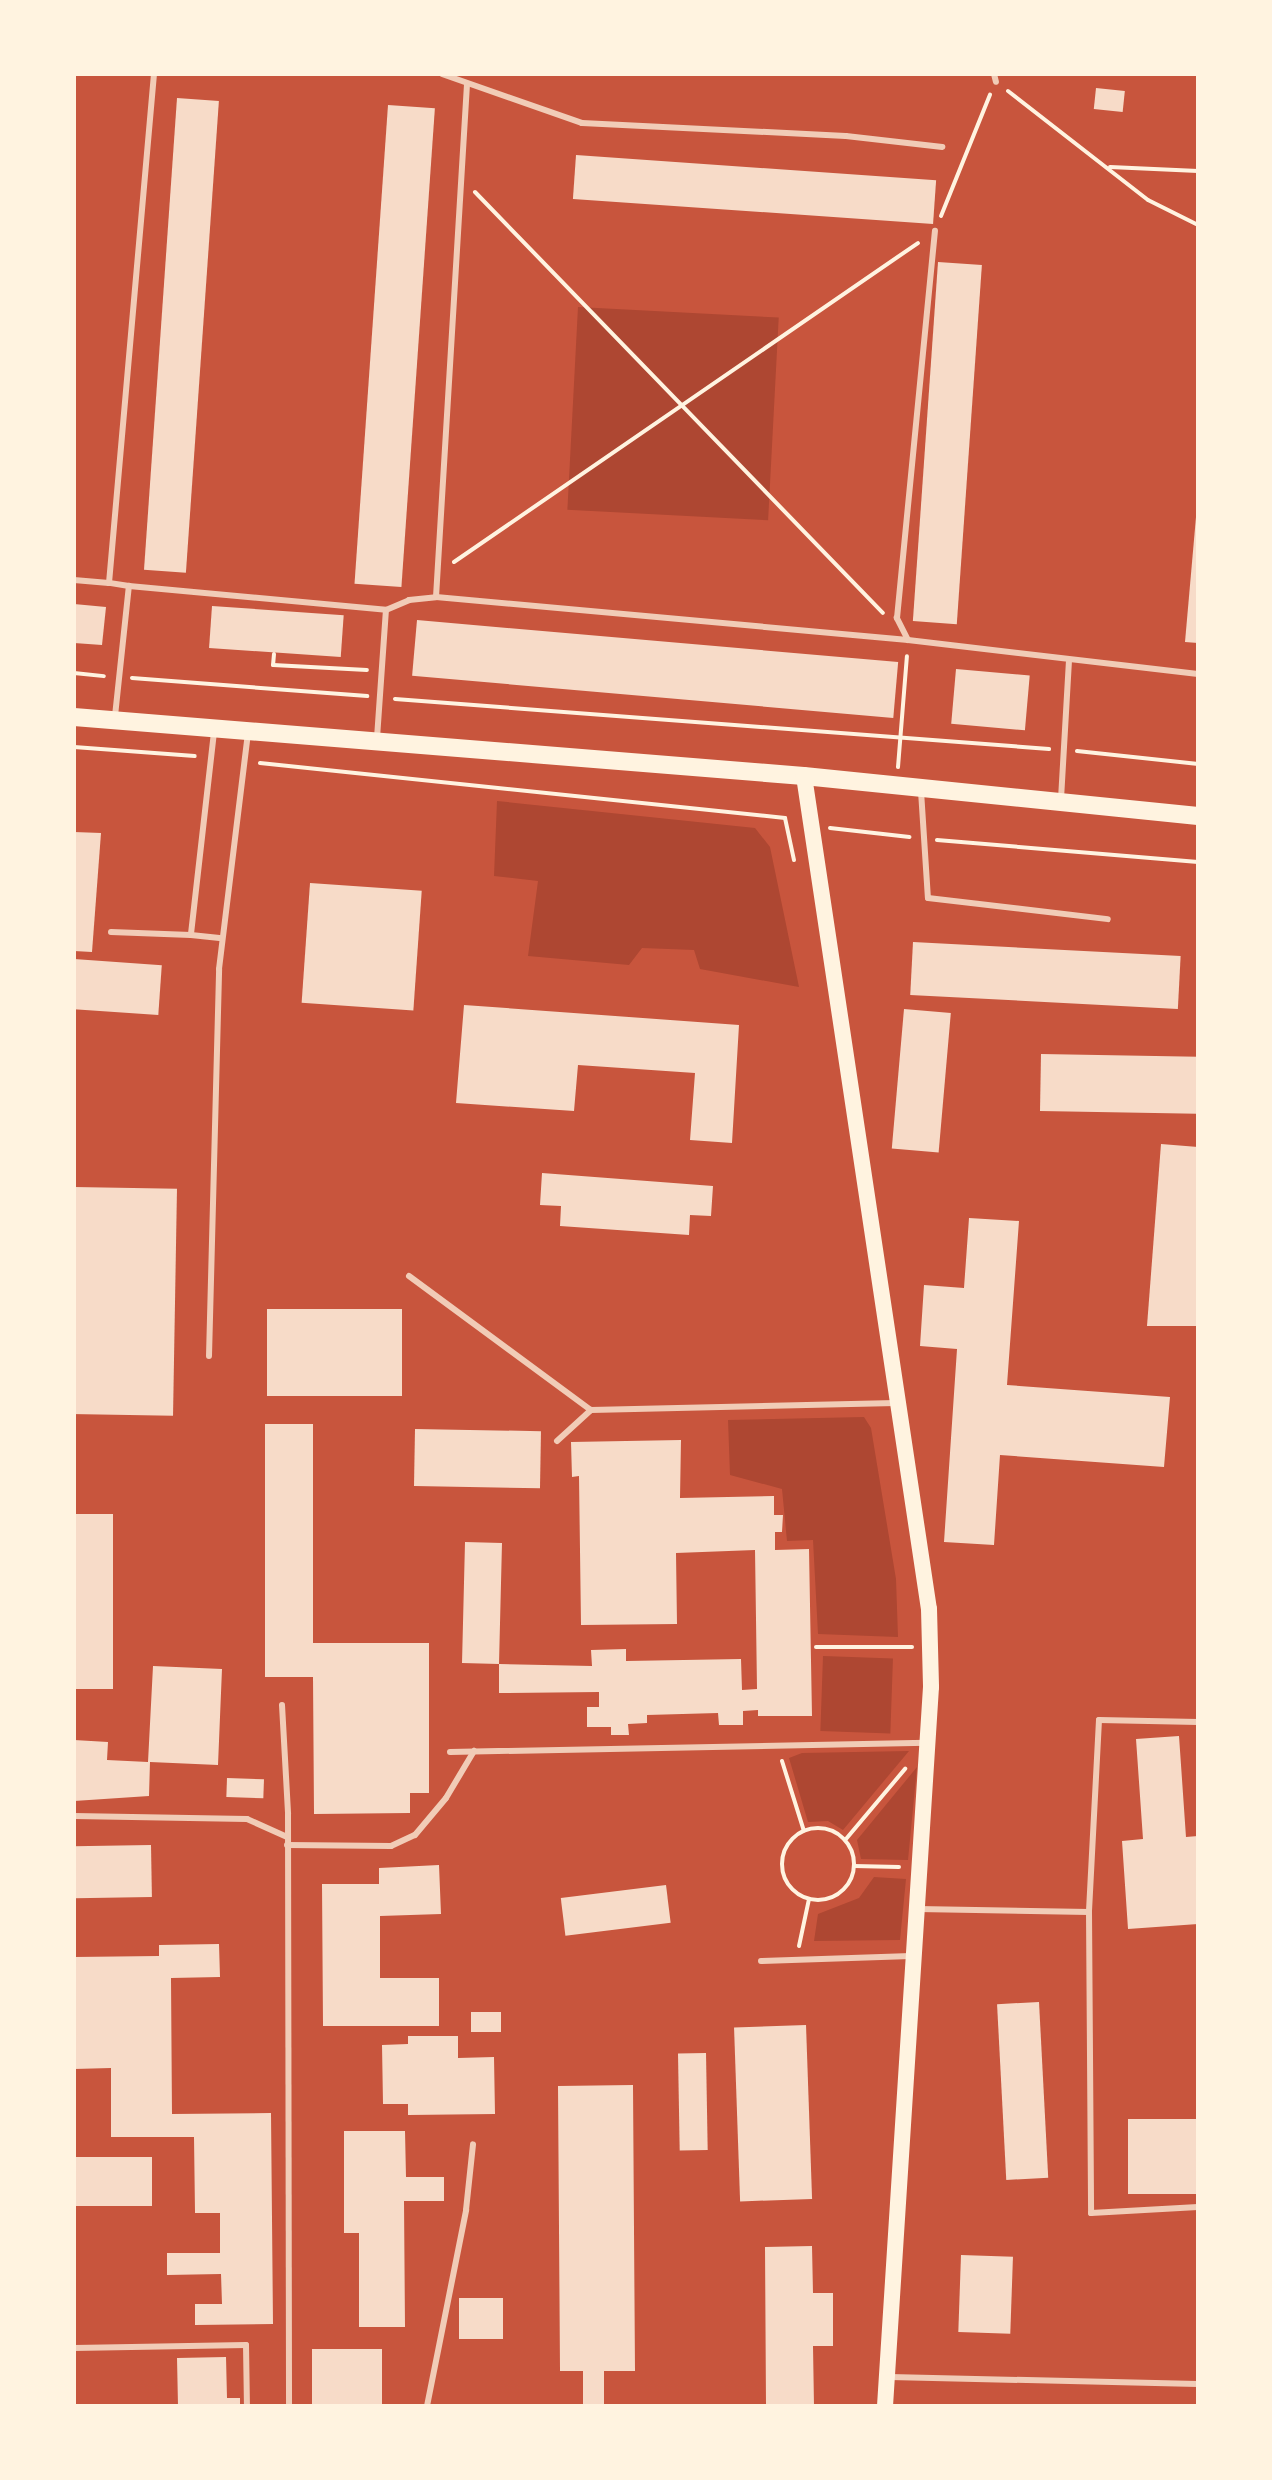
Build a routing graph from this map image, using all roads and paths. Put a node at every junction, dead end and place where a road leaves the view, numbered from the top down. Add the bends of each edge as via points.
1 (154, 74) edge
2 (442, 74) edge
3 (995, 78) edge
4 (467, 84) junction
5 (942, 147) dead end
6 (1108, 167) junction
7 (1198, 171) edge
8 (461, 178) junction
9 (1198, 225) edge
10 (935, 231) junction
11 (686, 406) junction
12 (436, 574) junction
13 (74, 580) edge
14 (109, 583) junction
15 (129, 586) junction
16 (436, 597) junction
17 (386, 610) junction
18 (908, 640) junction
19 (274, 654) dead end
20 (1069, 662) junction
21 (380, 671) junction
22 (74, 673) edge
23 (1198, 674) edge
24 (119, 677) junction
25 (378, 697) junction
26 (74, 717) edge
27 (114, 720) junction
28 (215, 729) junction
29 (248, 731) junction
30 (901, 738) junction
31 (377, 741) junction
32 (74, 747) edge
33 (1064, 750) junction
34 (211, 757) junction
35 (243, 761) junction
36 (1198, 764) edge
37 (804, 776) junction
38 (896, 785) junction
39 (921, 788) junction
40 (1061, 802) junction
41 (1198, 816) edge
42 (785, 818) dead end
43 (828, 828) dead end
44 (920, 838) junction
45 (1198, 862) edge
46 (1108, 919) dead end
47 (111, 932) dead end
48 (191, 935) junction
49 (222, 938) junction
50 (409, 1276) dead end
51 (209, 1356) dead end
52 (896, 1403) junction
53 (591, 1410) junction
54 (557, 1441) dead end
55 (816, 1647) dead end
56 (930, 1647) junction
57 (282, 1705) dead end
58 (1198, 1722) edge
59 (927, 1743) junction
60 (777, 1746) junction
61 (474, 1751) junction
62 (450, 1752) dead end
63 (74, 1816) edge
64 (804, 1831) junction
65 (846, 1840) junction
66 (287, 1841) junction
67 (854, 1866) junction
68 (918, 1868) junction
69 (809, 1899) junction
70 (915, 1909) junction
71 (1089, 1912) junction
72 (911, 1956) junction
73 (796, 1960) junction
74 (761, 1961) dead end
75 (473, 2144) dead end
76 (1198, 2207) edge
77 (74, 2348) edge
78 (888, 2377) junction
79 (1198, 2384) edge
80 (247, 2406) edge
81 (289, 2406) edge
82 (427, 2406) edge
83 (885, 2406) edge

1 - 14 lane
2 - 4 lane
3 - 6 path
3 - 10 path
4 - 5 lane via 582,123 846,136
4 - 8 lane
6 - 7 path
6 - 9 path via 1148,200
8 - 11 path
8 - 12 lane
10 - 11 path
10 - 18 lane via 897,618
11 - 12 path
11 - 18 path
12 - 16 lane
13 - 14 lane
14 - 15 lane
15 - 17 lane
15 - 24 lane
16 - 17 lane
16 - 18 lane
17 - 21 lane
18 - 20 lane
18 - 30 path
19 - 21 path via 273,665
20 - 23 lane
20 - 33 lane
21 - 25 lane
22 - 24 path
24 - 25 path
24 - 27 lane
25 - 30 path
25 - 31 lane
26 - 27 main road
27 - 28 main road
28 - 29 main road
28 - 34 lane
29 - 31 main road
29 - 35 lane
30 - 33 path
30 - 38 path
31 - 37 main road
32 - 34 path
33 - 36 path
33 - 40 lane
34 - 48 lane
35 - 42 path
35 - 49 lane
37 - 38 main road
37 - 52 main road
38 - 39 main road
39 - 40 main road
39 - 44 lane
40 - 41 main road
43 - 44 path
44 - 45 path
44 - 46 lane via 928,898
47 - 48 lane
48 - 49 lane
49 - 51 lane
50 - 53 lane
52 - 53 lane
52 - 56 main road via 929,1609
53 - 54 lane
55 - 56 path
56 - 59 main road
57 - 66 lane
58 - 71 lane via 1099,1720
59 - 60 lane
59 - 65 path
59 - 68 main road
60 - 61 lane
60 - 64 path
61 - 62 lane
61 - 66 lane via 446,1798 415,1835 391,1846
63 - 66 lane via 247,1819
64 - 65 path via 826,1828
64 - 69 path via 787,1845 782,1867 791,1887
65 - 67 path
66 - 81 lane
67 - 68 path
67 - 69 path via 839,1893
68 - 70 main road
69 - 73 path
70 - 71 lane
70 - 72 main road
71 - 76 lane via 1091,2213
72 - 73 lane
72 - 78 main road
73 - 74 lane
75 - 82 lane via 466,2210
77 - 80 lane via 246,2345
78 - 79 lane
78 - 83 main road

